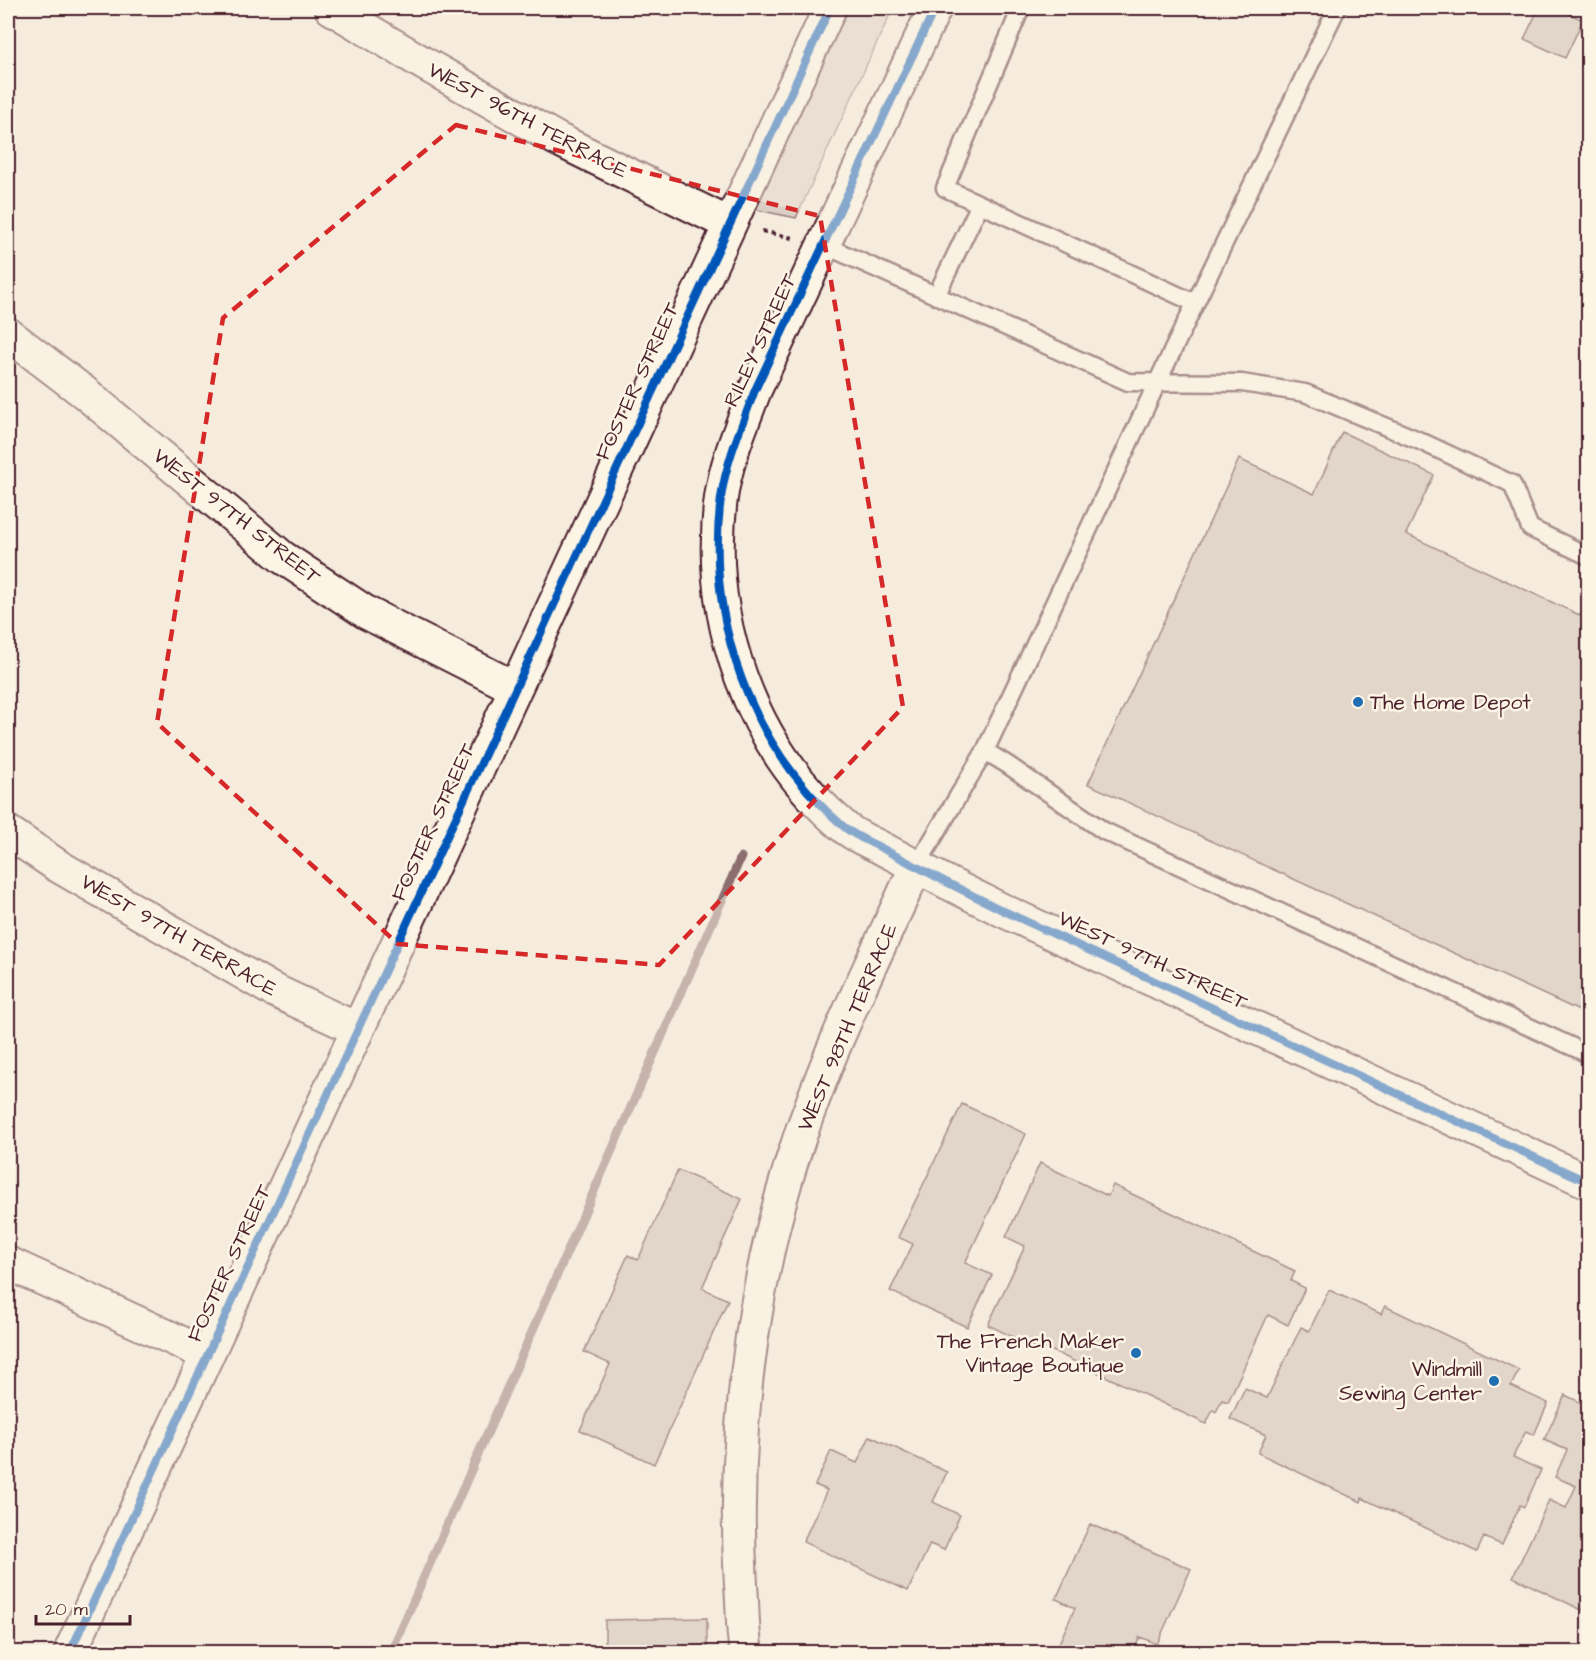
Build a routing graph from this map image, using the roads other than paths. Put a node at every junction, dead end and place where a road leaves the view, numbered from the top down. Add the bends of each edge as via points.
1 (332, 8) edge
2 (830, 8) edge
3 (934, 8) edge
4 (1021, 8) edge
5 (1337, 8) edge
6 (980, 204) junction
7 (729, 224) junction
8 (824, 245) junction
9 (936, 296) junction
10 (1195, 303) junction
11 (8, 334) edge
12 (1157, 383) junction
13 (1588, 555) edge
14 (515, 688) junction
15 (754, 706) joint
16 (985, 751) junction
17 (8, 832) edge
18 (916, 867) junction
19 (357, 1029) junction
20 (1588, 1054) edge
21 (1588, 1182) edge
22 (8, 1263) edge
23 (206, 1354) junction
24 (70, 1653) edge
25 (746, 1653) edge

1 - 7 street, WEST 96TH TERRACE via 557,139
2 - 7 street, FOSTER STREET
3 - 8 street, RILEY STREET
4 - 6 lane via 945,188
5 - 10 lane
6 - 9 lane
6 - 10 lane
7 - 14 street, FOSTER STREET
8 - 9 lane
8 - 15 street, RILEY STREET via 755,390 735,442 721,497 718,580 730,646
9 - 12 lane via 1128,382
10 - 12 lane
11 - 14 street, WEST 97TH STREET via 86,393 282,557 367,613
12 - 13 lane via 1242,383 1305,393 1512,484 1530,528
12 - 16 lane
14 - 19 street, FOSTER STREET
15 - 18 street, WEST 97TH STREET via 767,734 824,808 845,828
16 - 18 lane
16 - 20 lane via 1104,831
17 - 19 street, WEST 97TH TERRACE via 58,866 271,989
18 - 21 street, WEST 97TH STREET
18 - 25 street, WEST 98TH TERRACE via 814,1096 777,1212 754,1327 740,1448 738,1533
19 - 23 street, FOSTER STREET
22 - 23 street
23 - 24 street, FOSTER STREET

